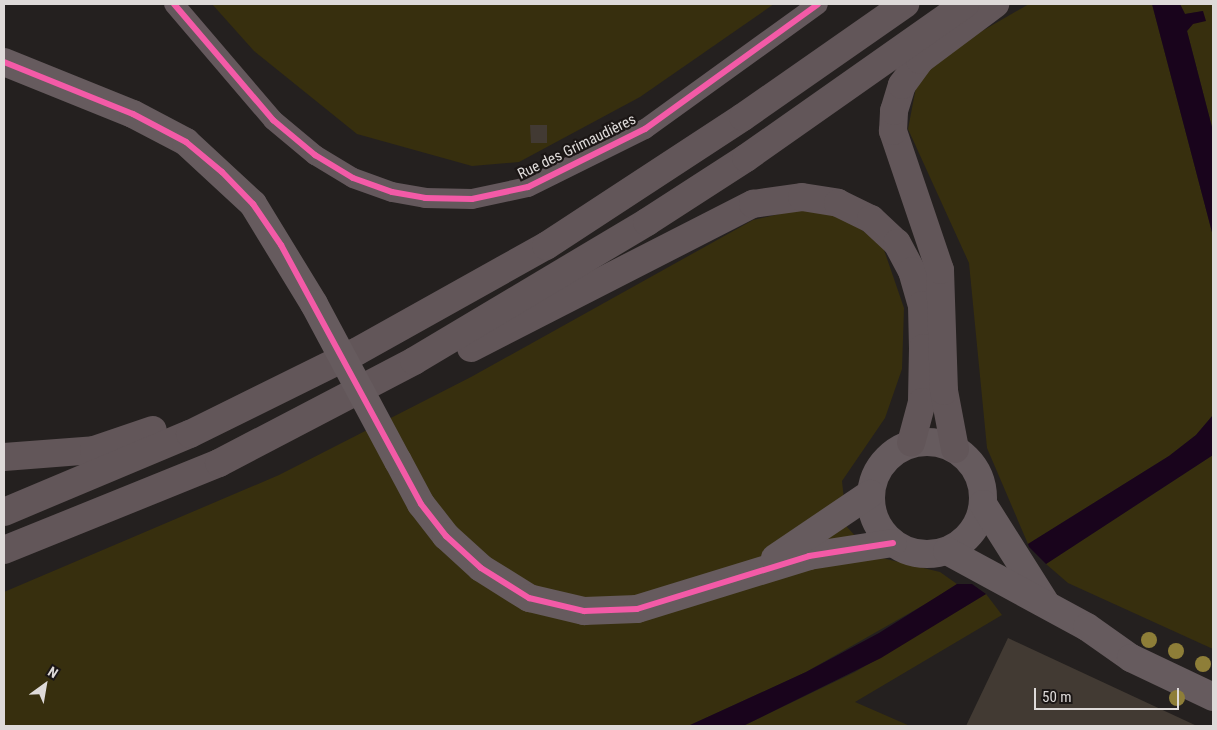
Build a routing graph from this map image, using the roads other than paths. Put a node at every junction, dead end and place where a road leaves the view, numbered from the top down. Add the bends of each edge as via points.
1 (174, 4) edge
2 (818, 4) edge
3 (905, 4) edge
4 (965, 4) edge
5 (995, 4) edge
6 (4, 62) edge
7 (4, 79) edge
8 (70, 92) junction
9 (414, 362) junction
10 (254, 402) junction
11 (911, 443) junction
12 (955, 449) junction
13 (4, 458) edge
14 (870, 494) junction
15 (983, 504) junction
16 (4, 512) edge
17 (893, 543) junction
18 (4, 550) edge
19 (947, 551) junction
20 (752, 572) junction
21 (1046, 604) junction
22 (1105, 638) junction
23 (1213, 680) edge
24 (1213, 697) edge

1 - 2 street, Rue des Grimaudières via 273,120 315,155 353,178 392,192 425,198 472,199 528,187 645,129
3 - 10 highway via 743,117 546,246 356,352
4 - 9 highway via 754,152 647,222
5 - 12 highway via 920,60 902,85 894,111 894,131 940,270 944,391
6 - 8 street
7 - 8 street
8 - 20 street, bridge via 132,114 186,142 253,204 314,304 421,504 446,536 481,568 529,598 584,611 637,609
9 - 11 highway via 461,353 753,204 802,197 838,203 871,219 897,243 912,271 922,305 923,348 922,402
9 - 18 highway via 220,463
10 - 13 highway via 229,399 129,441 94,450
10 - 16 highway via 190,434
11 - 12 street via 941,443
11 - 14 street via 895,450 882,462
12 - 15 street via 978,472
14 - 17 street via 872,512 880,530
14 - 20 street
15 - 19 street via 972,532
15 - 21 street
17 - 19 street via 910,552
17 - 20 street via 847,548
19 - 21 street
21 - 22 street
22 - 23 street via 1138,645
22 - 24 street via 1131,658

